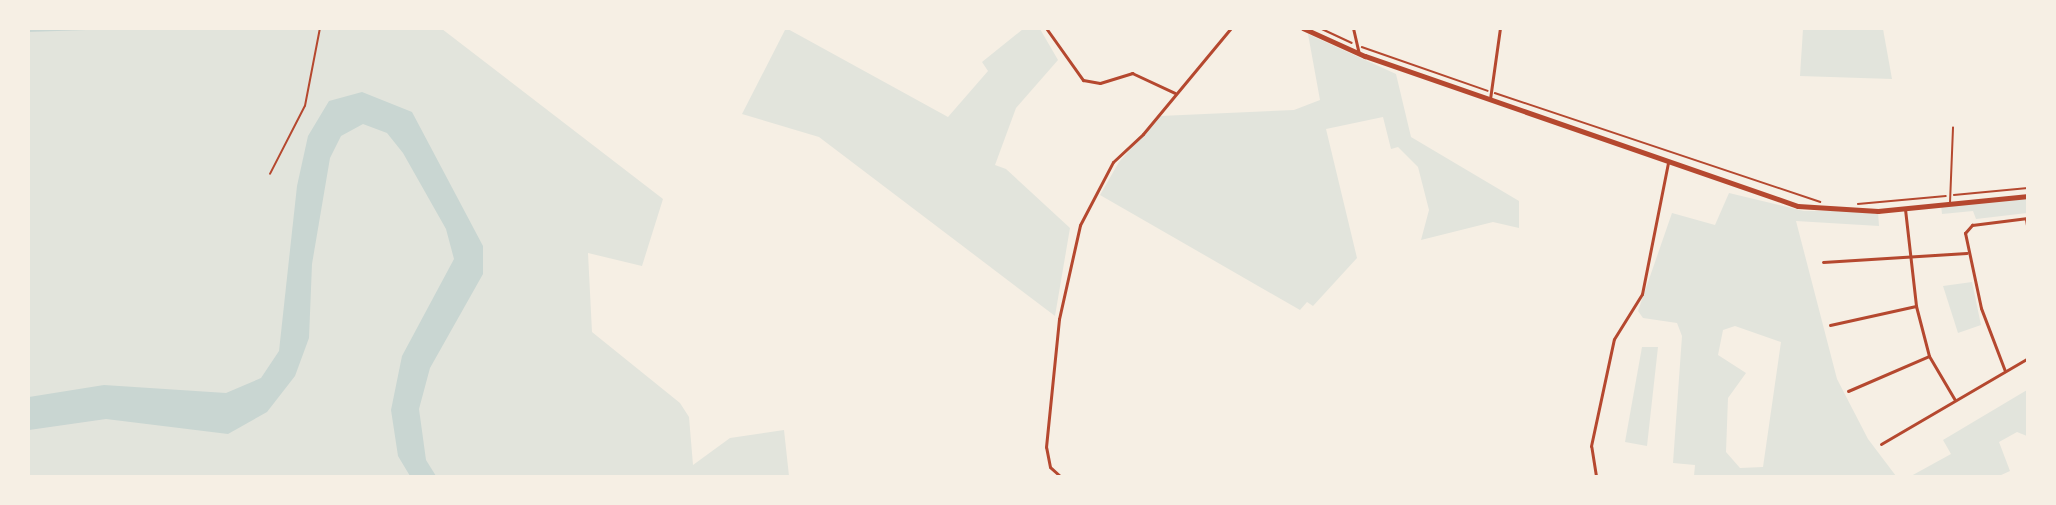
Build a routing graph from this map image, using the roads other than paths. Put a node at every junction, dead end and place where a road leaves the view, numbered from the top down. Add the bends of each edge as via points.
1 (1046, 28) edge
2 (1232, 28) edge
3 (1303, 28) edge
4 (1353, 28) edge
5 (1500, 28) edge
6 (1360, 54) junction
7 (1175, 93) junction
8 (1490, 100) junction
9 (1953, 128) dead end
10 (1668, 162) junction
11 (2028, 196) edge
12 (1950, 204) junction
13 (1905, 208) junction
14 (2027, 218) edge
15 (2028, 232) edge
16 (1967, 253) junction
17 (1910, 257) junction
18 (1823, 262) dead end
19 (1916, 306) junction
20 (1830, 325) dead end
21 (1929, 356) junction
22 (2028, 358) edge
23 (2005, 371) junction
24 (1848, 391) dead end
25 (1955, 400) junction
26 (1881, 444) dead end
27 (1060, 477) edge
28 (1596, 477) edge

1 - 7 street via 1083,80 1100,83 1132,73
2 - 7 street
3 - 6 street
4 - 6 street
5 - 8 street
6 - 8 street
7 - 27 street via 1113,162 1074,242 1059,319 1046,447 1050,467
8 - 10 street
9 - 12 lane
10 - 13 street via 1798,206 1858,212
10 - 28 street via 1642,294 1614,339 1591,446
11 - 12 street
12 - 13 street
13 - 17 street
14 - 15 street
14 - 16 street via 1968,227
16 - 17 street
16 - 23 street
17 - 18 street
17 - 19 street
19 - 20 street
19 - 21 street
21 - 24 street
21 - 25 street
22 - 23 street
23 - 25 street
25 - 26 street

